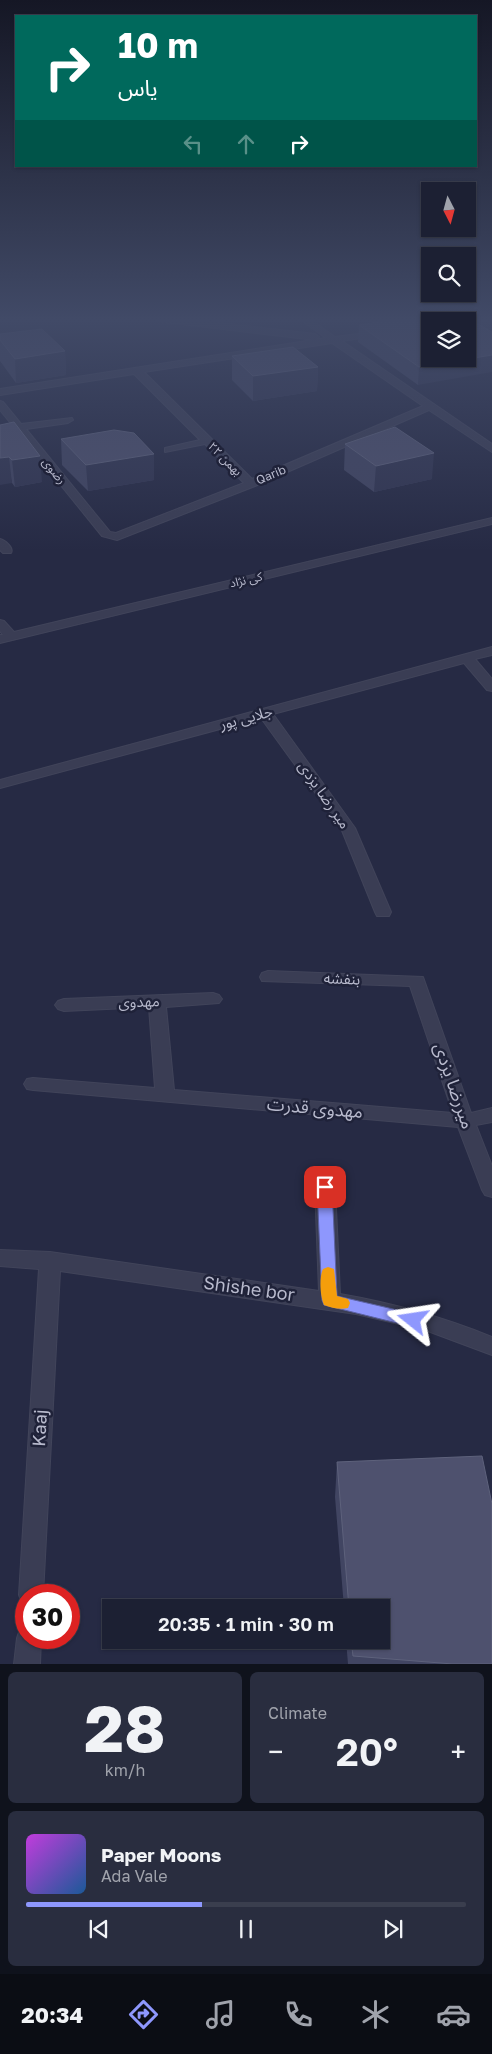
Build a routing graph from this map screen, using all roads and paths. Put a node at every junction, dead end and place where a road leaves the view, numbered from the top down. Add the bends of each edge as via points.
1 (162, 396) edge
2 (416, 396) edge
3 (0, 404) edge
4 (431, 406) junction
5 (68, 420) dead end
6 (18, 427) junction
7 (207, 441) junction
8 (492, 449) edge
9 (169, 450) dead end
10 (251, 484) junction
11 (492, 521) edge
12 (109, 537) joint
13 (0, 624) edge
14 (5, 638) edge
15 (492, 652) edge
16 (467, 658) junction
17 (492, 687) edge
18 (265, 713) junction
19 (0, 784) edge
20 (383, 912) dead end
21 (268, 977) dead end
22 (417, 981) joint
23 (213, 1000) dead end
24 (157, 1002) junction
25 (64, 1005) dead end
26 (34, 1084) dead end
27 (165, 1095) junction
28 (492, 1115) edge
29 (465, 1122) junction
30 (325, 1187) dead end
31 (492, 1190) edge
32 (0, 1258) edge
33 (50, 1260) junction
34 (330, 1300) junction
35 (492, 1346) edge
36 (32, 1584) edge
37 (28, 1649) edge
38 (27, 1664) edge

1 - 7 street, ۲۲ بهمن
2 - 4 street
3 - 6 street, رضوی
4 - 8 street
4 - 10 street, Qarib
5 - 6 street
6 - 12 street, رضوی
7 - 9 street
7 - 10 street, ۲۲ بهمن
10 - 12 street, Qarib via 117,537
11 - 14 street, کی نژاد
13 - 14 street
15 - 16 street, جلایی پور
16 - 17 street
16 - 18 street, جلایی پور
18 - 19 street, جلایی پور
18 - 20 street, میر رضا یزدی via 348,828
21 - 22 street, بنفشه
22 - 29 street, میررضا یزدی
23 - 24 street, مهدوی
24 - 25 street, مهدوی
24 - 27 street
26 - 27 street, مهدوی قدرت
27 - 29 street, مهدوی قدرت
28 - 29 street, مهدوی قدرت
29 - 31 street, میررضا یزدی
30 - 34 street
32 - 33 street, Shishe bor
33 - 34 street, Shishe bor
33 - 36 street, Kaaj
34 - 35 street, Shishe bor via 470,1336
37 - 38 street

